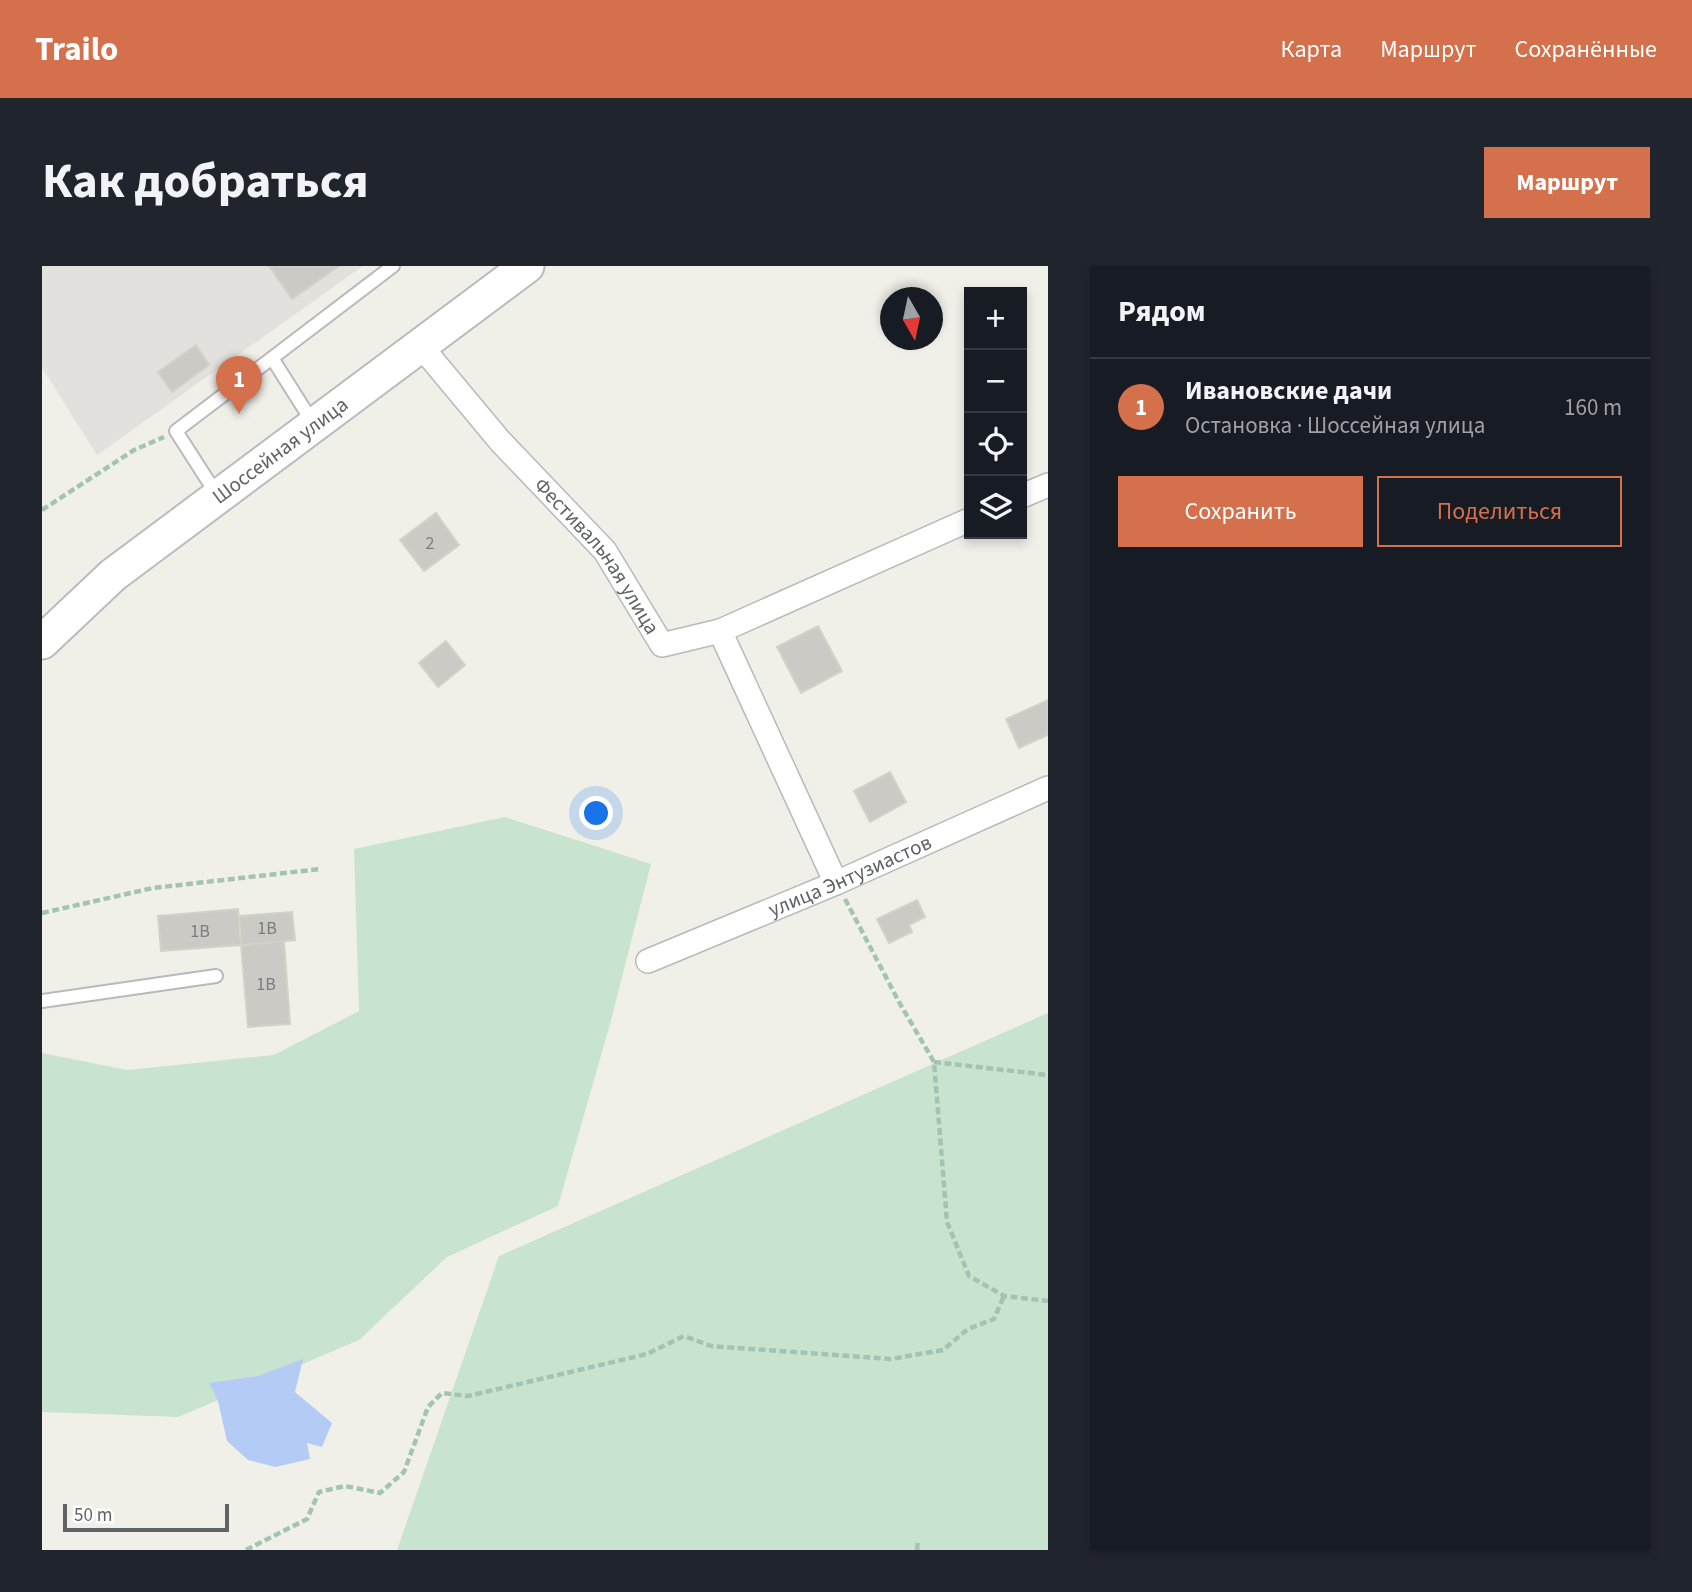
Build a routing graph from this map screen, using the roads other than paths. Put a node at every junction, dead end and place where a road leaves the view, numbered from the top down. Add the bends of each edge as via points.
1 (393, 266) edge
2 (527, 266) edge
3 (420, 345) junction
4 (272, 358) junction
5 (314, 424) junction
6 (1048, 485) edge
7 (1027, 494) edge
8 (218, 496) junction
9 (964, 522) edge
10 (720, 631) junction
11 (42, 642) edge
12 (1048, 788) edge
13 (836, 883) junction
14 (648, 961) dead end
15 (216, 976) dead end
16 (42, 1002) edge

1 - 4 lane
2 - 3 main road, Шоссейная улица
3 - 5 main road, Шоссейная улица
3 - 10 street, Фестивальная улица via 500,440 605,551 662,645
4 - 5 lane
4 - 8 lane via 176,431
5 - 8 main road, Шоссейная улица
6 - 7 street
8 - 11 main road, Шоссейная улица via 113,575
9 - 10 street, Фестивальная улица
10 - 13 street
12 - 13 street, улица Энтузиастов
13 - 14 street, улица Энтузиастов
15 - 16 lane

